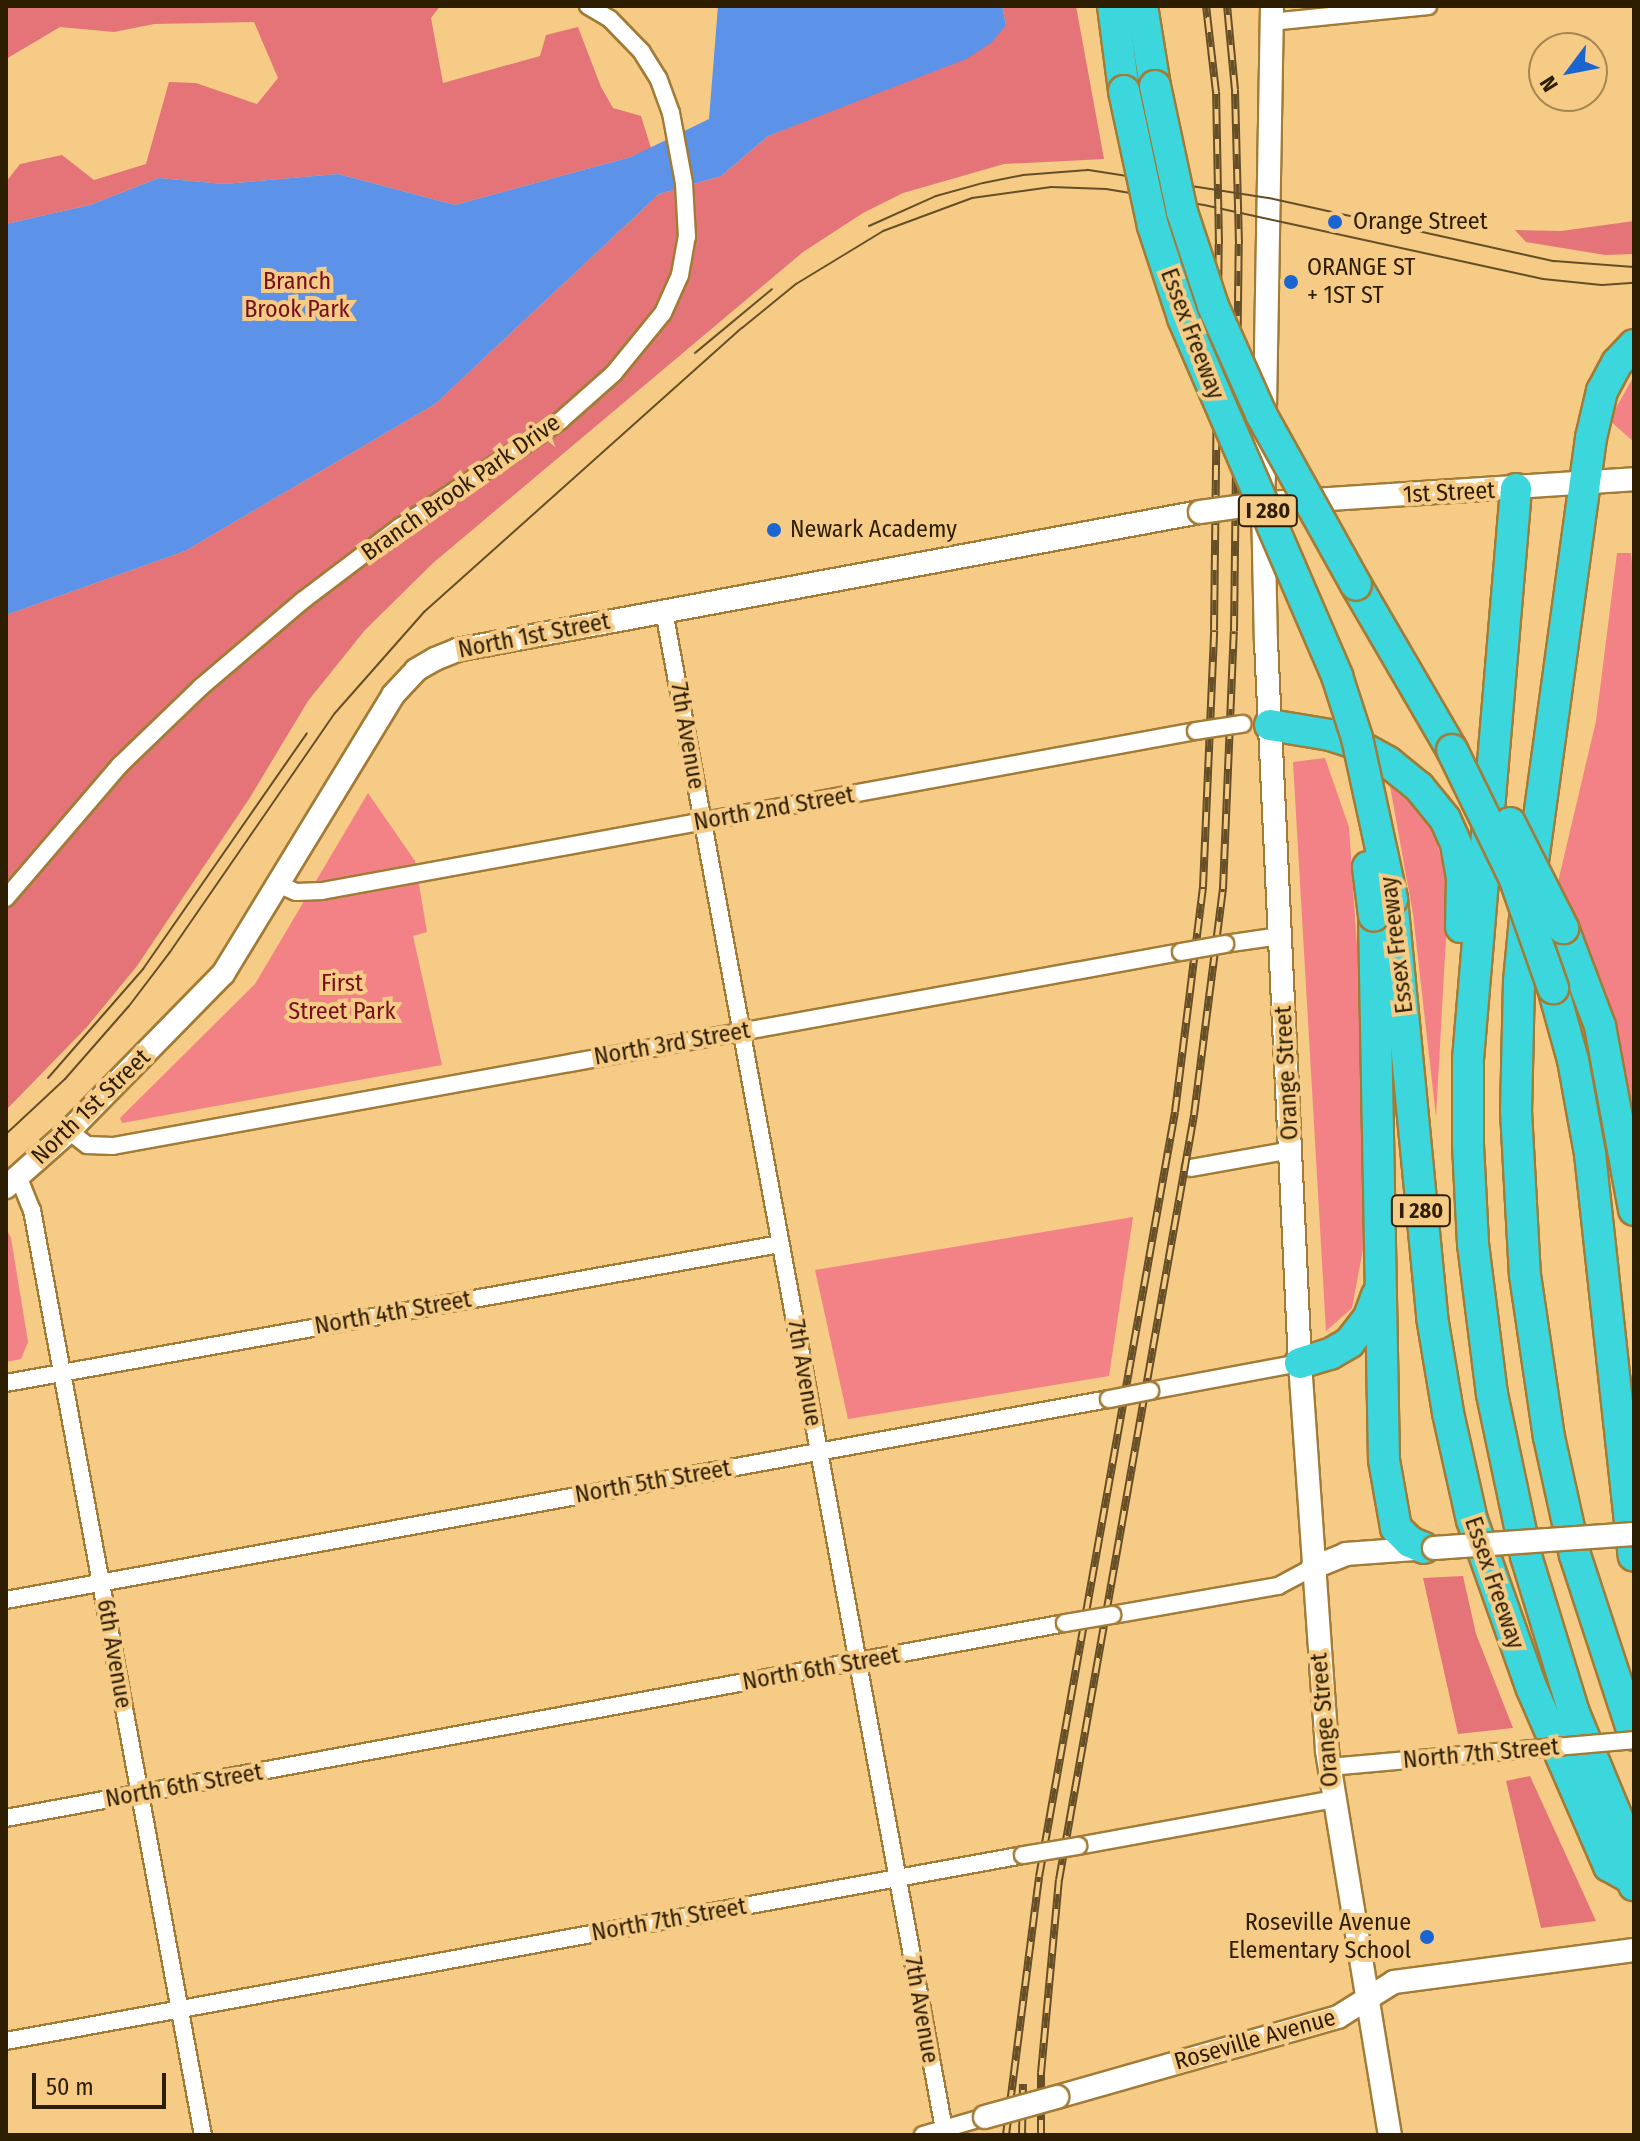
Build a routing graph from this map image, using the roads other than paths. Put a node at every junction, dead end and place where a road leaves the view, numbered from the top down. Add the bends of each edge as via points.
1 (588, 6) edge
2 (1095, 6) edge
3 (1113, 6) edge
4 (1142, 6) edge
5 (1428, 6) edge
6 (1272, 14) edge
7 (1117, 87) junction
8 (1634, 345) edge
9 (1634, 479) edge
10 (1586, 482) junction
11 (1516, 489) junction
12 (1253, 504) junction
13 (664, 611) junction
14 (1256, 724) junction
15 (1452, 750) junction
16 (703, 822) junction
17 (280, 885) junction
18 (6, 898) edge
19 (1383, 907) junction
20 (1280, 936) junction
21 (741, 1032) junction
22 (1468, 1059) junction
23 (69, 1131) junction
24 (1291, 1150) junction
25 (1191, 1168) dead end
26 (12, 1182) edge
27 (1634, 1210) edge
28 (780, 1244) junction
29 (1380, 1274) junction
30 (1300, 1363) junction
31 (62, 1373) junction
32 (6, 1383) edge
33 (818, 1452) junction
34 (1634, 1534) edge
35 (1429, 1548) junction
36 (1634, 1556) edge
37 (1312, 1568) junction
38 (101, 1583) junction
39 (6, 1600) edge
40 (857, 1662) junction
41 (1634, 1737) edge
42 (1329, 1767) junction
43 (140, 1794) junction
44 (1333, 1799) junction
45 (6, 1818) edge
46 (897, 1878) junction
47 (1632, 1882) edge
48 (1626, 1951) edge
49 (1368, 2000) junction
50 (179, 2009) junction
51 (6, 2041) edge
52 (985, 2117) joint
53 (945, 2132) edge
54 (203, 2135) edge
55 (923, 2135) edge
56 (1390, 2135) edge

1 - 18 street, Branch Brook Park Drive via 642,52 671,113 687,211 686,250 675,289 655,324 603,384 528,444 378,544 234,658 120,765
2 - 7 highway
3 - 7 highway, Essex Freeway / I 280
4 - 15 highway, Essex Freeway / I 280, bridge via 1188,233 1236,361 1310,506
5 - 6 street
6 - 12 main road, Orange Street
7 - 19 highway, Essex Freeway / I 280, bridge via 1172,288 1313,615 1357,738
8 - 10 highway via 1602,391
9 - 10 main road, 1st Street
10 - 11 main road, 1st Street
10 - 41 highway via 1522,948 1517,1175 1528,1307 1555,1470 1583,1582
11 - 12 main road, 1st Street
11 - 22 highway
12 - 13 main road, North 1st Street, bridge
12 - 14 main road, Orange Street
13 - 16 street, 7th Avenue
13 - 17 main road, North 1st Street via 457,650 416,670 384,709
14 - 16 street, North 2nd Street, bridge
14 - 20 main road, Orange Street
14 - 22 highway via 1342,738 1377,755 1419,787 1445,819 1461,867 1458,1028
15 - 27 highway, bridge via 1486,779 1563,928 1600,1026
15 - 36 highway, Essex Freeway / I 280, bridge via 1514,877 1573,1060 1590,1154
16 - 17 street, North 2nd Street via 322,891 296,892
16 - 21 street, 7th Avenue
17 - 23 main road, North 1st Street via 223,974
19 - 29 highway
19 - 47 highway, Essex Freeway / I 280 via 1432,1317 1472,1520 1532,1689 1609,1866
20 - 21 street, North 3rd Street, bridge
20 - 24 main road, Orange Street
21 - 23 street, North 3rd Street via 113,1146 87,1145
21 - 28 street, 7th Avenue
22 - 47 highway via 1473,1244 1498,1431 1537,1597 1574,1713 1632,1854
23 - 26 main road, North 1st Street
24 - 25 street
24 - 30 main road, Orange Street
26 - 31 street, 6th Avenue via 32,1210
28 - 31 street, North 4th Street
28 - 33 street, 7th Avenue
29 - 30 highway via 1369,1317 1357,1336 1330,1354
29 - 35 highway via 1387,1485 1396,1528 1410,1542
30 - 33 street, North 5th Street, bridge
30 - 37 main road, Orange Street
31 - 32 street, North 4th Street
31 - 38 street, 6th Avenue
33 - 38 street, North 5th Street
33 - 40 street, 7th Avenue
34 - 35 main road, North 6th Street, bridge
35 - 37 main road, North 6th Street via 1346,1554
37 - 40 street, North 6th Street, bridge via 1278,1586
37 - 42 main road, Orange Street
38 - 39 street, North 5th Street
38 - 43 street, 6th Avenue
40 - 43 street, North 6th Street
40 - 46 street, 7th Avenue
41 - 42 street, North 7th Street, bridge
42 - 44 main road, Orange Street
43 - 45 street, North 6th Street
43 - 50 street, 6th Avenue
44 - 46 street, North 7th Street, bridge
44 - 49 main road, Orange Street
46 - 50 street, North 7th Street
46 - 53 street, 7th Avenue
48 - 49 main road, Roseville Avenue via 1394,1982
49 - 52 main road, Roseville Avenue, bridge via 1338,2017
49 - 56 main road, Orange Street
50 - 51 street, North 7th Street
50 - 54 street, 6th Avenue
52 - 53 street, Roseville Avenue
53 - 55 street, Roseville Avenue

